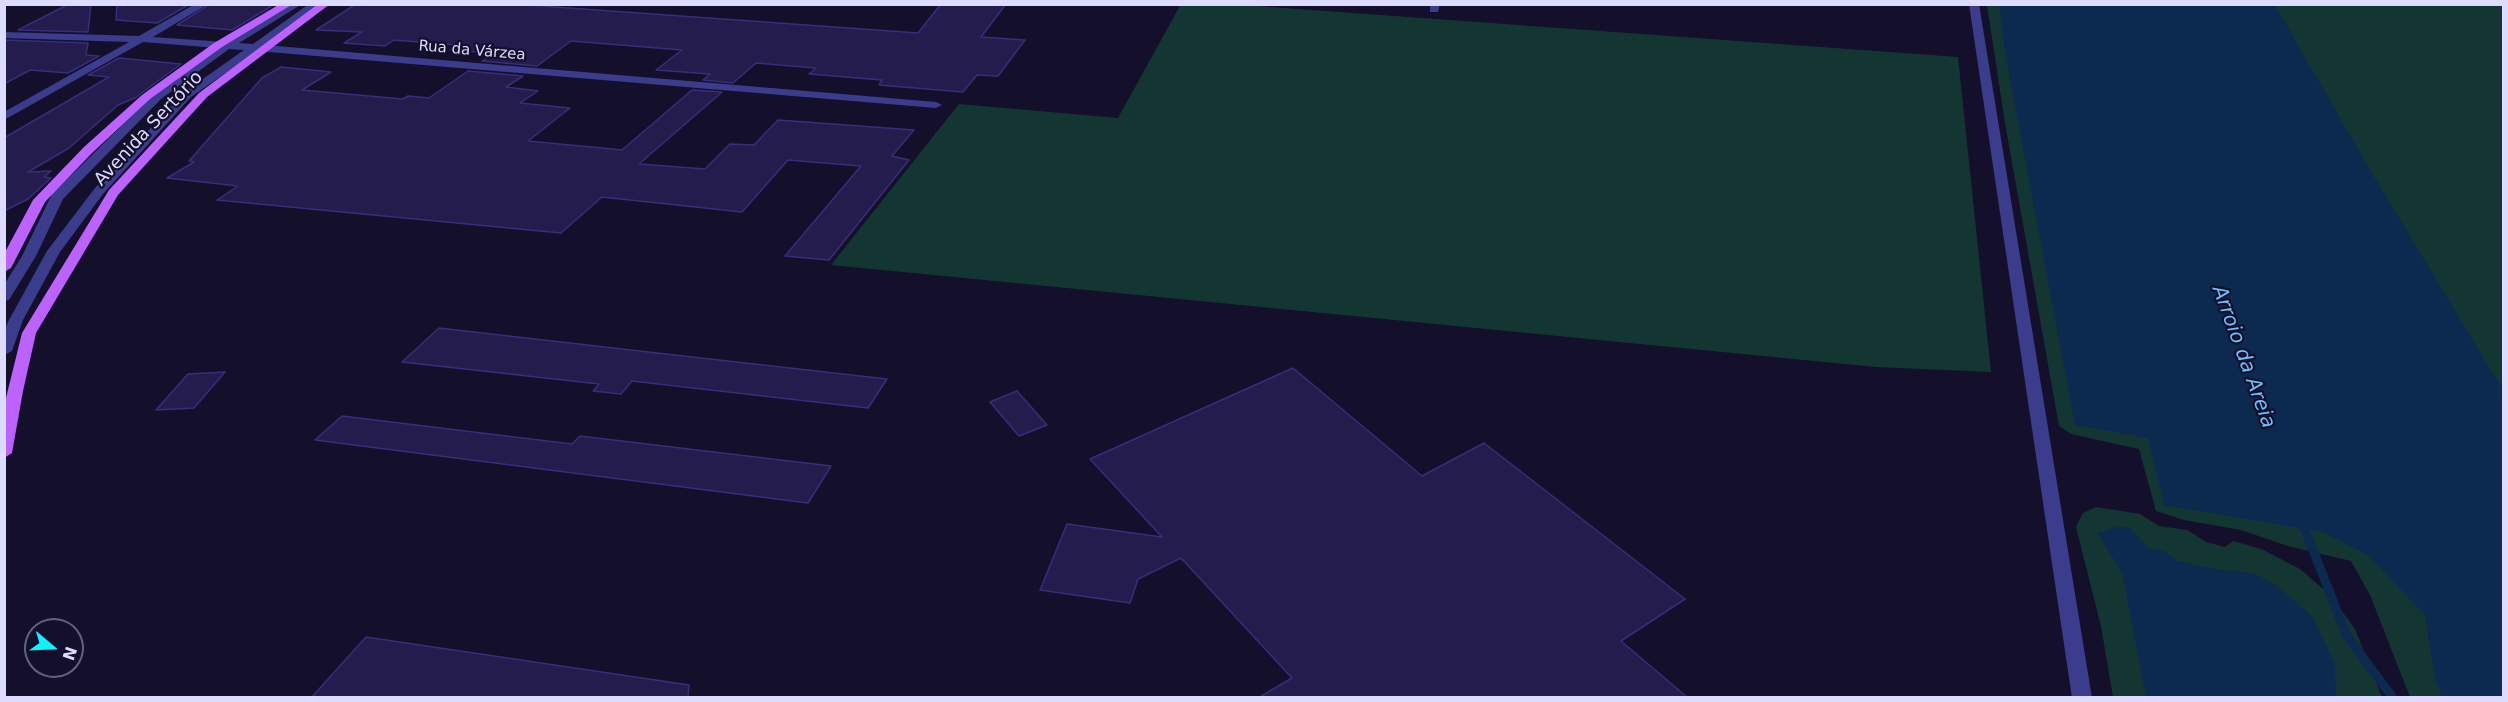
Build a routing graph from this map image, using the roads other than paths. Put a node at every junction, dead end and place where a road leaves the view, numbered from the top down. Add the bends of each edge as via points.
1 (203, 4) edge
2 (288, 4) edge
3 (297, 4) edge
4 (316, 4) edge
5 (325, 4) edge
6 (1974, 4) edge
7 (4, 35) edge
8 (140, 39) junction
9 (222, 46) junction
10 (259, 48) junction
11 (936, 105) dead end
12 (4, 117) edge
13 (6, 263) edge
14 (4, 297) edge
15 (4, 351) edge
16 (4, 453) edge
17 (2082, 698) edge

1 - 8 street
2 - 9 main road, Avenida Sertório
3 - 9 street
4 - 10 street
5 - 10 main road, Avenida Sertório
6 - 17 street
7 - 8 street, Rua da Várzea
8 - 9 street, Rua da Várzea
8 - 12 street
9 - 10 street, Rua da Várzea
9 - 13 main road, Avenida Sertório via 146,97 39,200
9 - 14 street via 157,97 57,197
10 - 11 street, Rua da Várzea
10 - 15 street via 187,95 99,191 54,251 16,320
10 - 16 main road, Avenida Sertório via 203,95 113,193 29,333

